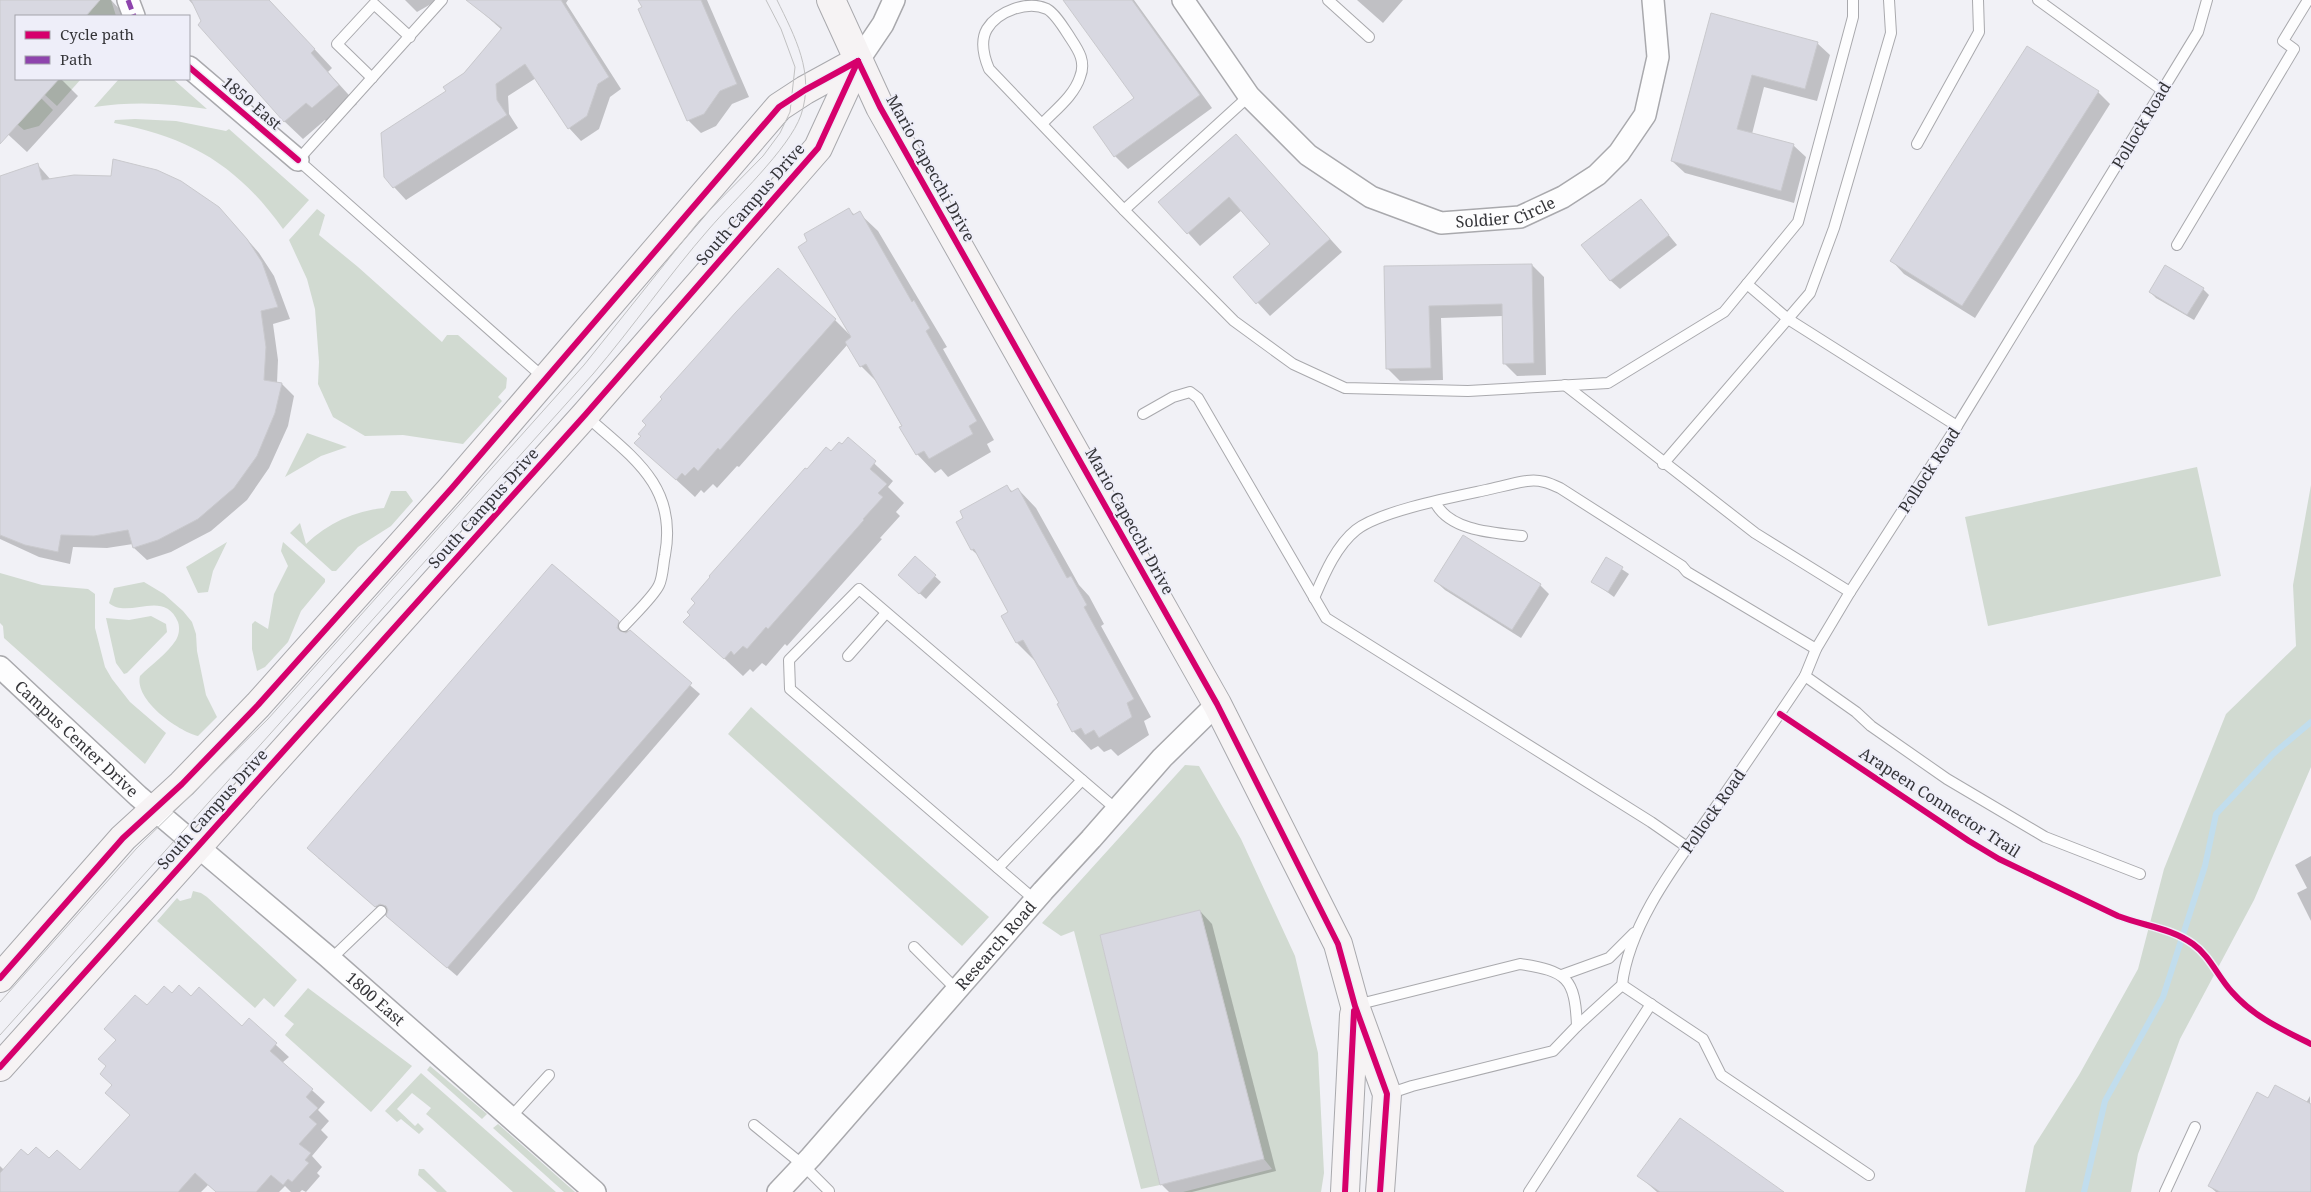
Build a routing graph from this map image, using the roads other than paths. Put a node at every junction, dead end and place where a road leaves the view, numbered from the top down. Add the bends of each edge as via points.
1 (128, 0) edge
2 (442, 0) edge
3 (831, 0) edge
4 (894, 0) edge
5 (1183, 0) edge
6 (1328, 0) edge
7 (1654, 0) edge
8 (1853, 0) edge
9 (1889, 0) edge
10 (1978, 0) edge
11 (2038, 0) edge
12 (2207, 0) edge
13 (2308, 0) edge
14 (134, 15) edge
15 (410, 37) junction
16 (1369, 37) dead end
17 (858, 61) junction
18 (190, 68) edge
19 (372, 78) junction
20 (2162, 90) junction
21 (1249, 96) junction
22 (1042, 124) junction
23 (1917, 144) dead end
24 (298, 160) junction
25 (1124, 210) junction
26 (2177, 244) dead end
27 (1747, 284) junction
28 (1788, 319) junction
29 (544, 378) junction
30 (1564, 386) junction
31 (1143, 414) dead end
32 (585, 415) junction
33 (1957, 426) junction
34 (1664, 464) junction
35 (1435, 502) junction
36 (1522, 536) dead end
37 (1850, 592) junction
38 (1314, 598) junction
39 (886, 613) junction
40 (624, 626) dead end
41 (1816, 649) junction
42 (848, 656) dead end
43 (1, 671) edge
44 (1805, 676) junction
45 (1217, 704) junction
46 (1082, 780) junction
47 (154, 809) junction
48 (1116, 809) junction
49 (196, 847) junction
50 (1687, 847) junction
51 (998, 868) junction
52 (2140, 874) dead end
53 (1035, 900) junction
54 (381, 911) dead end
55 (1636, 931) junction
56 (914, 948) dead end
57 (331, 959) junction
58 (1562, 975) junction
59 (0, 978) edge
60 (1622, 985) junction
61 (956, 989) junction
62 (1652, 1004) junction
63 (1354, 1006) junction
64 (1577, 1026) junction
65 (0, 1067) edge
66 (549, 1075) dead end
67 (1387, 1094) junction
68 (511, 1117) junction
69 (754, 1125) dead end
70 (2195, 1127) dead end
71 (803, 1165) junction
72 (1868, 1175) dead end
73 (829, 1191) edge
74 (595, 1192) edge
75 (778, 1192) edge
76 (1345, 1192) edge
77 (1380, 1192) edge
78 (1529, 1192) edge
79 (2165, 1192) edge

1 - 14 street
2 - 15 lane
3 - 17 street, Mario Capecchi Drive
4 - 17 street via 883,24
5 - 21 street, Soldier Circle
6 - 16 lane
7 - 21 street, Soldier Circle via 1658,57 1645,115 1620,153 1597,175 1563,197 1520,217 1440,223 1371,196 1308,155
8 - 27 lane via 1853,17 1798,222
9 - 28 lane via 1891,33 1834,228 1810,294
10 - 23 lane via 1979,32
11 - 20 lane
12 - 20 lane, Pollock Road via 2198,32
13 - 26 lane via 2283,41 2294,49
15 - 19 lane
15 - 19 lane via 374,4 337,44
17 - 29 street via 779,107
17 - 32 street, South Campus Drive via 818,148
17 - 45 street, Mario Capecchi Drive via 880,107
18 - 24 street, 1850 East
19 - 24 lane
20 - 33 lane, Pollock Road
21 - 25 lane
22 - 22 lane via 1075,89 1081,77 1081,54 1048,10 1034,6 1016,7 997,18 987,29 984,56 989,69
22 - 25 lane
24 - 29 lane, 1850 East
25 - 30 lane via 1234,322 1293,364 1345,388 1468,391
27 - 28 lane
27 - 30 lane via 1724,312 1608,383
28 - 33 lane
28 - 34 lane
29 - 47 street via 451,489 258,705
30 - 34 lane
31 - 38 lane via 1182,393 1190,392 1198,398
32 - 40 lane via 641,465 658,488 667,516 666,548 659,585
32 - 49 street, South Campus Drive
33 - 37 lane, Pollock Road
34 - 37 lane via 1755,533
35 - 36 lane via 1440,513 1477,532
35 - 38 lane via 1378,518 1354,532 1325,572
35 - 41 lane via 1528,481 1545,481 1647,543 1687,572
37 - 41 lane, Pollock Road
38 - 50 lane via 1326,618
39 - 42 lane
39 - 46 lane
39 - 51 lane via 859,589 789,660 790,689
41 - 44 lane, Pollock Road
43 - 47 street, Campus Center Drive
44 - 50 lane, Pollock Road
44 - 52 lane via 1947,779 2045,837
45 - 48 street, Research Road
45 - 63 street, Mario Capecchi Drive via 1338,944
46 - 48 lane
46 - 51 lane
47 - 49 street, 1800 East
47 - 59 street via 123,838
48 - 53 street, Research Road
49 - 57 street, 1800 East
49 - 65 street, South Campus Drive
50 - 55 lane, Pollock Road
51 - 53 lane
53 - 61 street, Research Road
54 - 57 lane
55 - 58 lane via 1609,958
55 - 60 lane via 1624,966
56 - 61 lane
57 - 68 street, 1800 East
58 - 63 lane via 1520,964
58 - 64 lane via 1576,1004
60 - 62 lane
60 - 64 lane
61 - 71 street, Research Road
62 - 72 lane via 1702,1038 1721,1075
62 - 78 lane
63 - 67 street, Mario Capecchi Drive
63 - 76 street, Mario Capecchi Drive
64 - 67 lane via 1553,1051
66 - 68 lane
67 - 77 street, Mario Capecchi Drive
68 - 74 street, 1800 East
69 - 71 lane
70 - 79 lane
71 - 73 lane
71 - 75 street, Research Road

